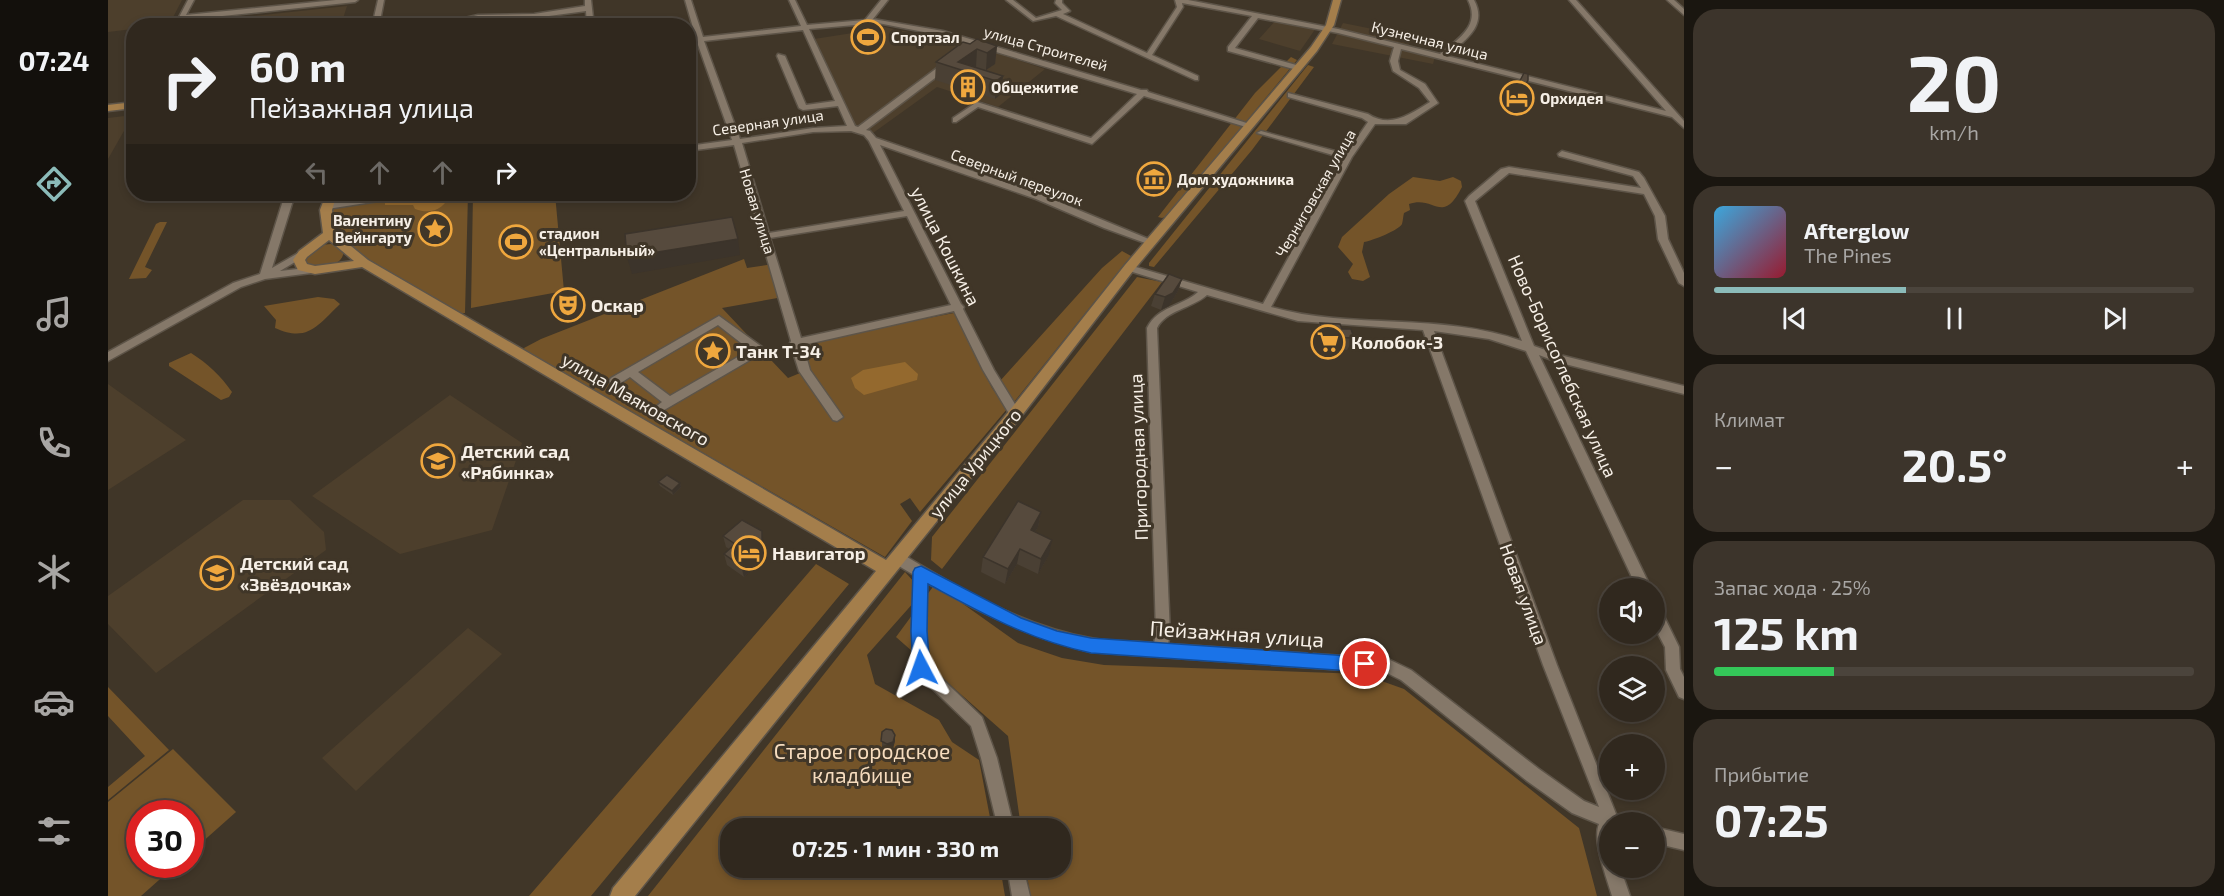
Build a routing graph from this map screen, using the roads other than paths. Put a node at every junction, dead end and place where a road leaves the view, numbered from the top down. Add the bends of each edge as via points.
1 (191, 0) edge
2 (355, 0) edge
3 (381, 0) edge
4 (688, 0) edge
5 (792, 0) edge
6 (885, 0) edge
7 (1009, 0) edge
8 (1059, 0) edge
9 (1178, 0) edge
10 (1337, 0) edge
11 (1471, 0) edge
12 (1572, 0) edge
13 (1670, 0) edge
14 (588, 4) edge
15 (1684, 13) edge
16 (1057, 14) junction
17 (1256, 16) junction
18 (496, 17) joint
19 (182, 18) edge
20 (212, 18) edge
21 (377, 18) edge
22 (473, 18) edge
23 (693, 18) edge
24 (868, 21) junction
25 (696, 27) edge
26 (805, 27) junction
27 (1328, 29) junction
28 (696, 40) edge
29 (700, 40) junction
30 (975, 43) junction
31 (1398, 46) junction
32 (966, 50) edge
33 (1149, 55) junction
34 (781, 56) dead end
35 (957, 56) edge
36 (1441, 57) junction
37 (1297, 68) junction
38 (1195, 78) dead end
39 (1144, 92) junction
40 (1291, 95) dead end
41 (840, 103) junction
42 (126, 106) edge
43 (108, 108) edge
44 (1673, 115) junction
45 (956, 120) dead end
46 (1373, 121) junction
47 (1249, 125) junction
48 (1684, 126) edge
49 (856, 129) junction
50 (1261, 133) dead end
51 (873, 140) junction
52 (737, 142) junction
53 (696, 148) edge
54 (1562, 154) dead end
55 (1348, 157) junction
56 (1648, 192) junction
57 (288, 201) edge
58 (329, 201) edge
59 (911, 213) junction
60 (329, 234) junction
61 (765, 236) junction
62 (1151, 242) junction
63 (345, 248) junction
64 (311, 249) junction
65 (364, 263) junction
66 (1129, 268) junction
67 (315, 270) junction
68 (264, 276) junction
69 (1684, 283) edge
70 (1204, 292) junction
71 (959, 307) junction
72 (1265, 309) junction
73 (1427, 327) junction
74 (795, 343) junction
75 (1530, 348) junction
76 (108, 357) edge
77 (630, 372) junction
78 (615, 381) dead end
79 (1684, 390) edge
80 (1015, 414) junction
81 (837, 417) dead end
82 (892, 564) junction
83 (921, 572) junction
84 (1639, 578) edge
85 (1665, 627) edge
86 (1678, 647) edge
87 (1159, 651) junction
88 (1684, 692) edge
89 (1609, 812) edge
90 (1599, 816) edge
91 (1004, 818) edge
92 (1665, 838) edge
93 (1684, 842) edge
94 (1017, 878) edge
95 (1615, 878) edge
96 (621, 896) edge
97 (1021, 896) edge
98 (1621, 896) edge

1 - 19 street
2 - 20 street
3 - 21 street
4 - 23 street, Новая улица
5 - 26 street, улица Кошкина
6 - 24 street
7 - 16 street via 1035,20
8 - 16 street via 1067,11
9 - 17 street, Кузнечная улица
9 - 33 street via 1180,7
10 - 27 main road
11 - 36 street via 1478,12 1477,19
12 - 44 street
13 - 15 street
14 - 18 street via 534,16
16 - 33 street
17 - 27 street, Кузнечная улица
17 - 37 street via 1231,49
18 - 22 street
24 - 26 street, улица Строителей
24 - 30 street, улица Строителей
25 - 29 street, Новая улица
26 - 29 street, улица Строителей
26 - 41 street, улица Кошкина
27 - 31 street, Кузнечная улица
27 - 37 main road, улица Урицкого
28 - 29 street, улица Строителей
29 - 52 street, Новая улица
30 - 32 street
30 - 39 street, улица Строителей
31 - 36 street, Кузнечная улица
31 - 46 street, Черниговская улица via 1394,61 1397,71 1422,86 1434,103 1403,122
33 - 38 street
34 - 41 street via 804,108
35 - 49 street
36 - 44 street, Кузнечная улица
37 - 47 main road, улица Урицкого
39 - 45 street via 1092,141 977,104
39 - 47 street, улица Строителей
40 - 46 street
41 - 49 street, улица Кошкина
42 - 43 main road
44 - 48 street
46 - 55 street, Черниговская улица
47 - 62 main road, улица Урицкого
49 - 51 street, улица Кошкина
49 - 52 street, Северная улица via 813,130
50 - 55 street
51 - 59 street, улица Кошкина
51 - 62 street, Северный переулок via 1040,197
52 - 53 street, Северная улица
52 - 61 street, Новая улица
54 - 56 street via 1636,174
55 - 72 street, Черниговская улица
56 - 69 street via 1660,216 1663,239
56 - 75 street, Ново-Борисоглебская улица via 1504,171 1472,197 1470,201
57 - 68 street
58 - 60 main road
59 - 61 street
59 - 71 street, улица Кошкина
60 - 63 main road, улица Маяковского
60 - 64 main road
61 - 74 street, Новая улица
62 - 66 main road, улица Урицкого
63 - 64 main road via 331,243
63 - 65 main road, улица Маяковского
63 - 67 main road via 345,254 334,265
64 - 67 main road via 299,263
64 - 68 street
65 - 67 main road
65 - 82 main road, улица Маяковского
66 - 70 street
66 - 80 main road, улица Урицкого
67 - 68 street
68 - 76 street via 237,285
70 - 72 street
70 - 87 street, Пригородная улица via 1192,303 1159,316 1152,328 1163,634
71 - 74 street
71 - 80 street, улица Кошкина
72 - 73 street via 1317,321
73 - 75 street via 1489,336
73 - 89 street, Новая улица via 1550,665
74 - 81 street, Новая улица via 805,371
75 - 79 street
75 - 84 street, Ново-Борисоглебская улица
77 - 77 street via 680,348 719,320 758,350 711,373 664,406
77 - 78 street
80 - 82 main road, улица Урицкого
82 - 83 street, Пейзажная улица
82 - 96 main road, улица Урицкого
83 - 87 street, Пейзажная улица via 1016,623 1057,638
83 - 91 street via 921,668 977,722
85 - 86 street
86 - 88 street via 1673,670
87 - 90 street, Пейзажная улица via 1388,666 1443,702 1578,807
92 - 93 street
94 - 97 street
95 - 98 street

